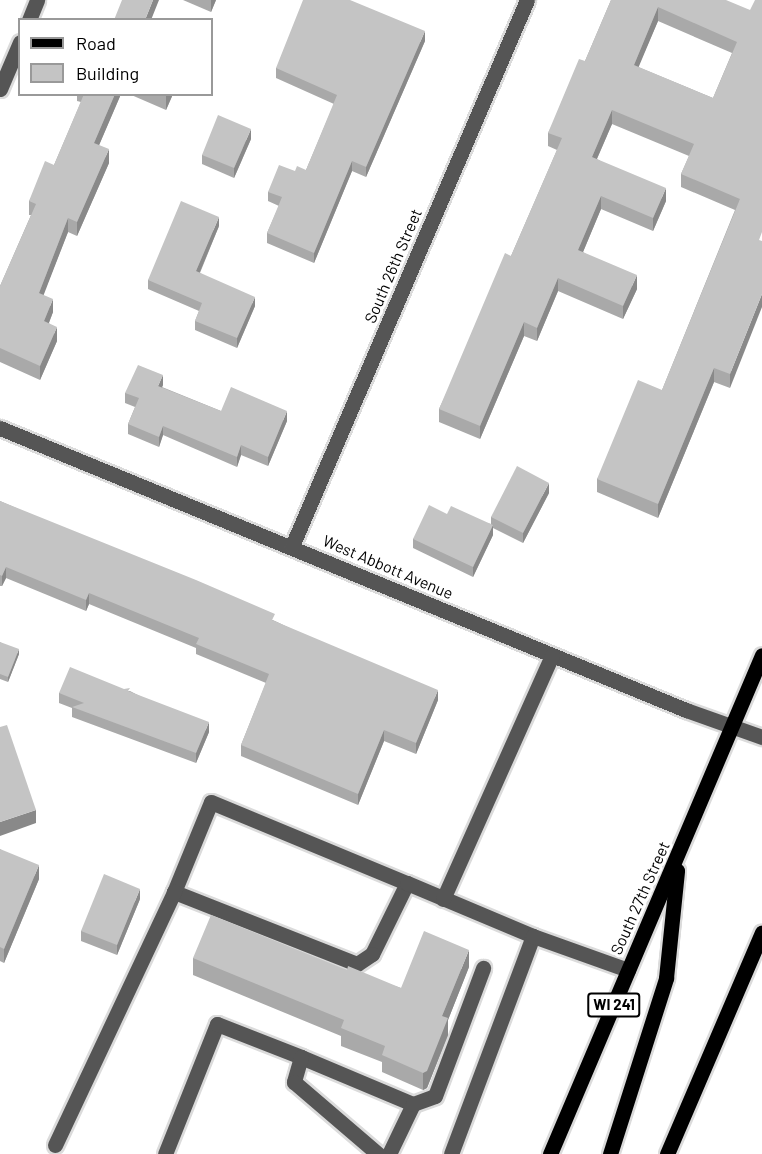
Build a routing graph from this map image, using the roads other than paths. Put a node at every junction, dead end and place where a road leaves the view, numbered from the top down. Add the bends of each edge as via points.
1 (37, 0) edge
2 (527, 0) edge
3 (30, 18) edge
4 (18, 47) edge
5 (0, 89) edge
6 (0, 428) edge
7 (292, 546) junction
8 (552, 655) junction
9 (762, 655) edge
10 (732, 727) junction
11 (762, 737) edge
12 (678, 856) junction
13 (407, 883) junction
14 (174, 892) junction
15 (443, 899) junction
16 (762, 932) edge
17 (533, 936) junction
18 (483, 968) dead end
19 (628, 970) junction
20 (301, 1057) junction
21 (413, 1104) junction
22 (55, 1145) dead end
23 (165, 1154) edge
24 (378, 1154) edge
25 (389, 1154) edge
26 (451, 1154) edge
27 (550, 1154) edge
28 (610, 1154) edge
29 (667, 1154) edge

1 - 3 street
2 - 7 street, South 26th Street
4 - 5 street
6 - 7 street, West Abbott Avenue
7 - 8 street, West Abbott Avenue
8 - 10 street, West Abbott Avenue
8 - 15 street
9 - 10 main road, South 27th Street / WI 241
10 - 11 street, West Abbott Avenue
10 - 12 main road, South 27th Street / WI 241
12 - 19 main road, South 27th Street / WI 241
12 - 28 main road via 666,978
13 - 14 street via 372,954 357,964
13 - 14 street via 211,802
13 - 15 street
14 - 22 street
15 - 17 street
16 - 29 main road
17 - 19 street
17 - 26 street
18 - 21 street via 435,1096
19 - 27 main road, South 27th Street / WI 241
20 - 21 street
20 - 23 street via 217,1024
20 - 24 street via 294,1082
21 - 25 street

